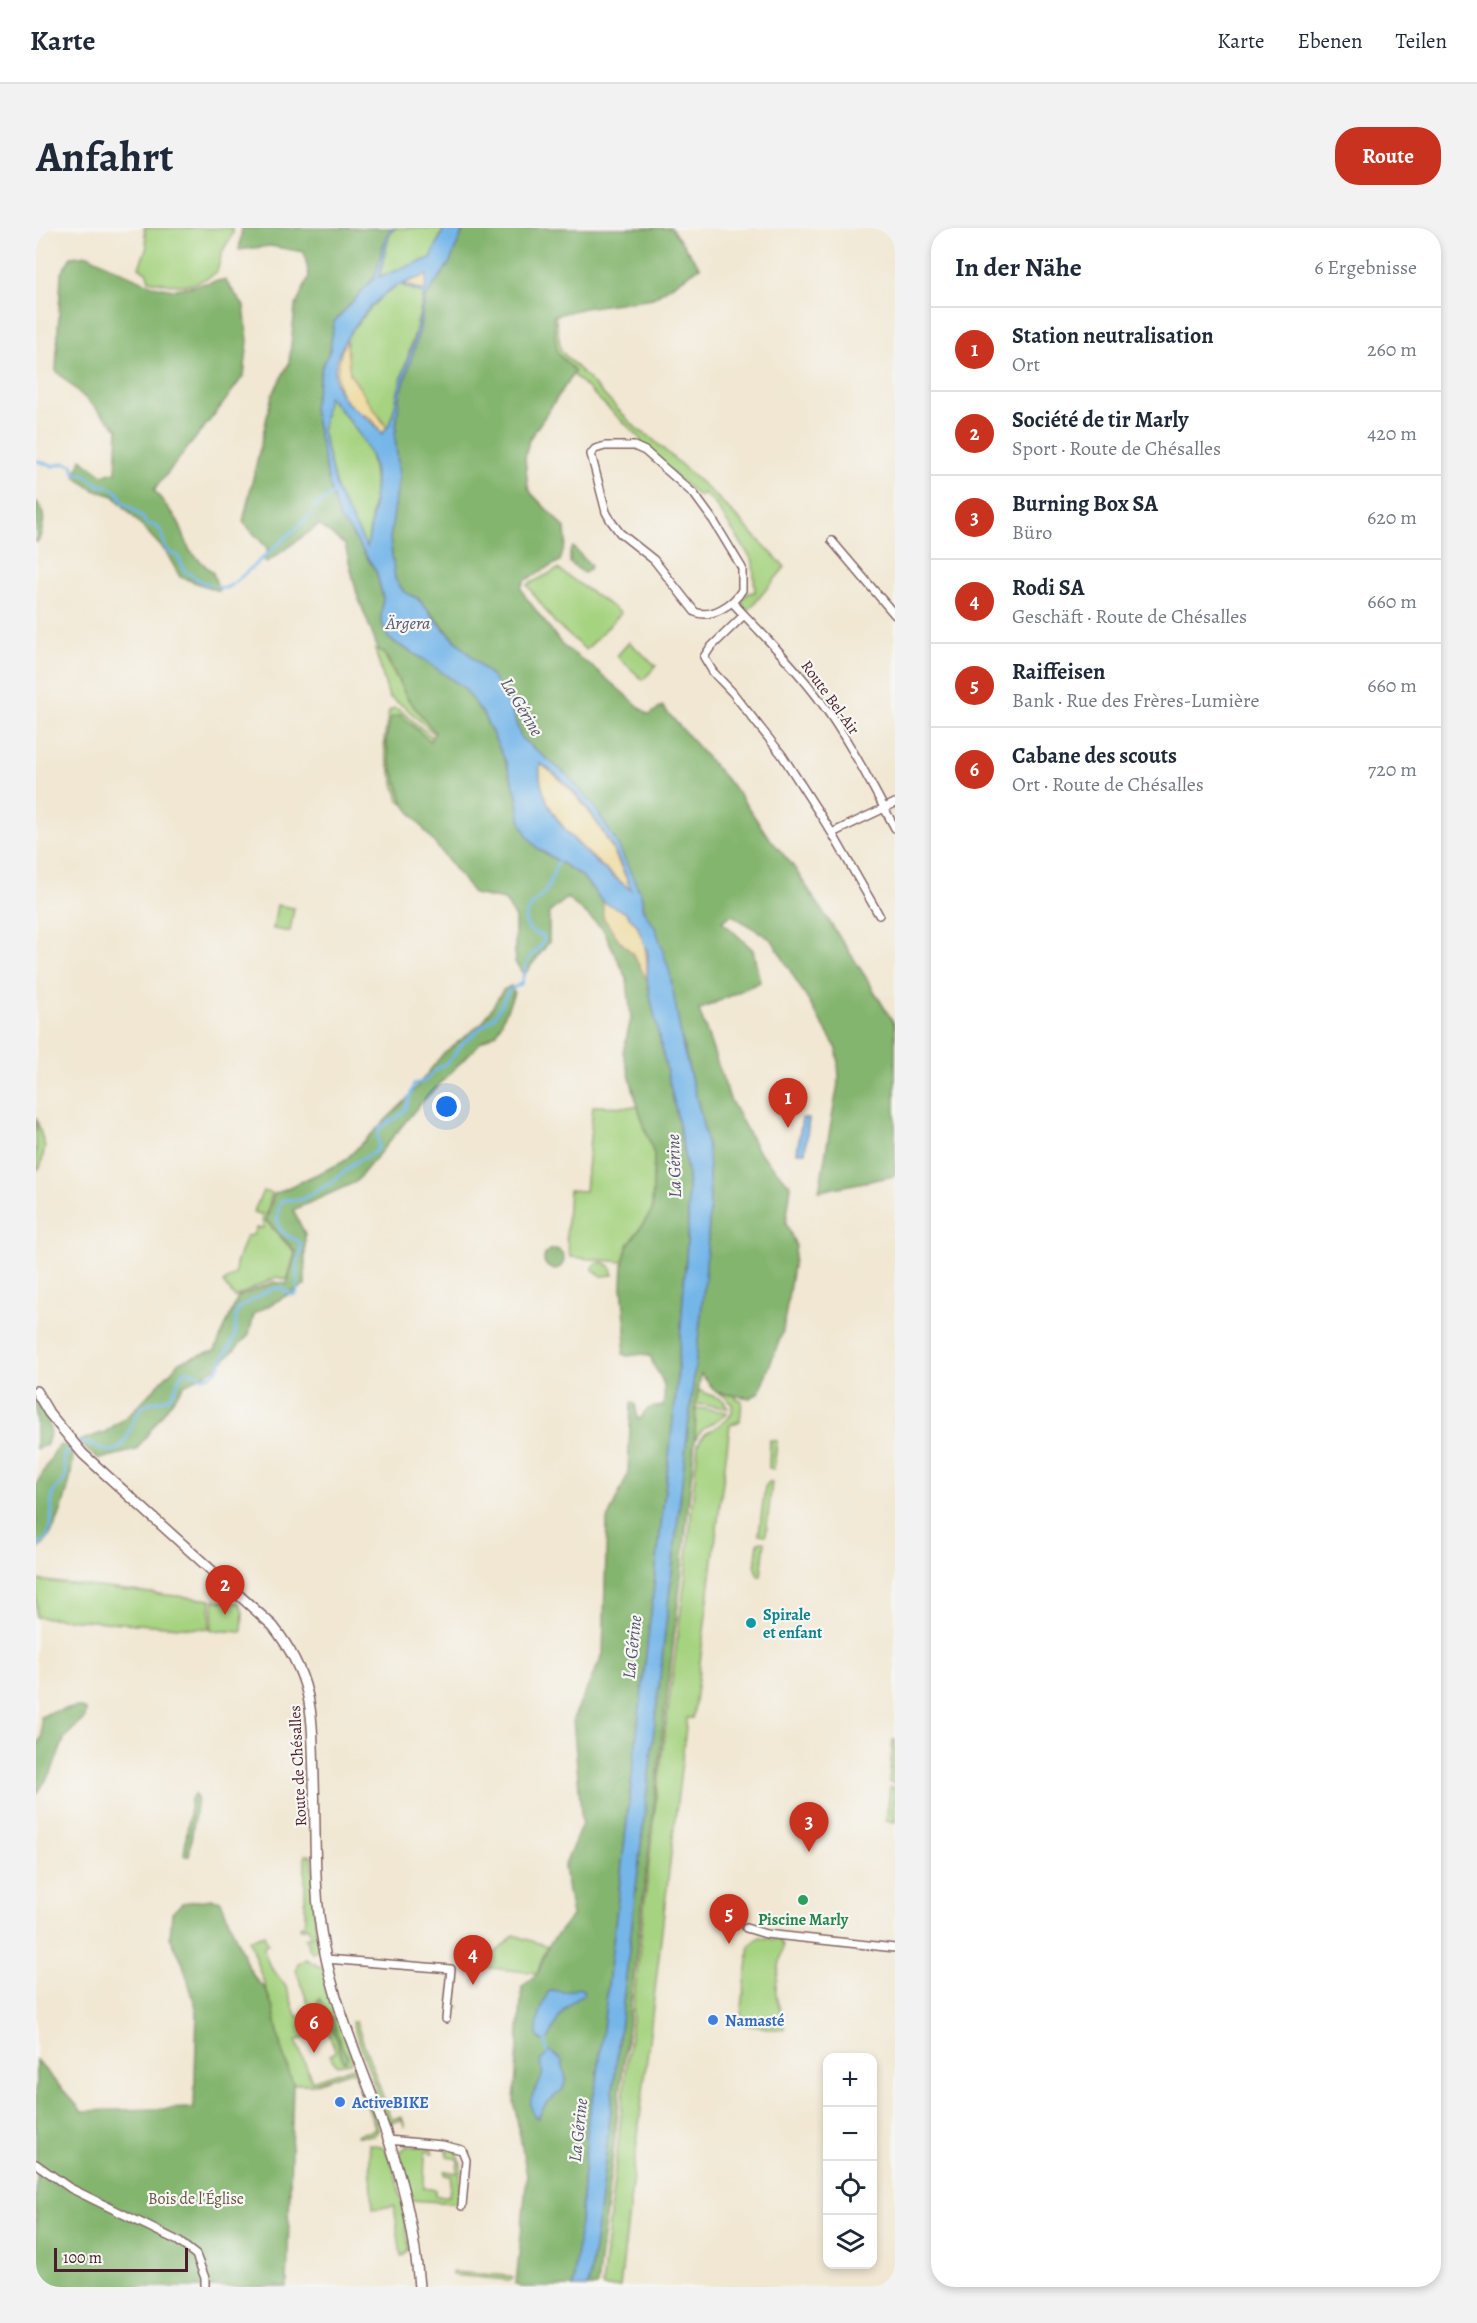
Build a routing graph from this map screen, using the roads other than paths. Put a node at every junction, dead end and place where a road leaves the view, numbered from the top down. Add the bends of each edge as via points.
1 (832, 541) dead end
2 (732, 602) junction
3 (744, 615) junction
4 (895, 615) edge
5 (895, 803) edge
6 (884, 809) junction
7 (895, 828) edge
8 (832, 833) junction
9 (879, 915) dead end
10 (36, 1392) edge
11 (746, 1928) dead end
12 (895, 1948) edge
13 (326, 1959) junction
14 (446, 2019) dead end
15 (388, 2140) junction
16 (36, 2164) edge
17 (462, 2206) dead end
18 (206, 2287) edge
19 (419, 2287) edge

1 - 4 street
2 - 2 street via 704,614 694,612 654,560 620,533 606,512 593,450 634,446 645,451 693,494 742,568 742,590
2 - 3 street, Route Bel-Air
3 - 6 street, Route Bel-Air via 819,698
3 - 8 street via 704,657 782,755
5 - 6 street
6 - 7 street, Route Bel-Air
6 - 8 street
8 - 9 street
10 - 13 street, Route de Chésalles via 83,1454 273,1626 294,1658 311,1708 318,1899
11 - 12 street via 766,1934
13 - 14 street via 451,1969
13 - 15 street, Route de Chésalles
15 - 17 street via 462,2150 466,2160
15 - 19 street, Route de Chésalles via 407,2206
16 - 18 street via 70,2188 178,2241 196,2255

